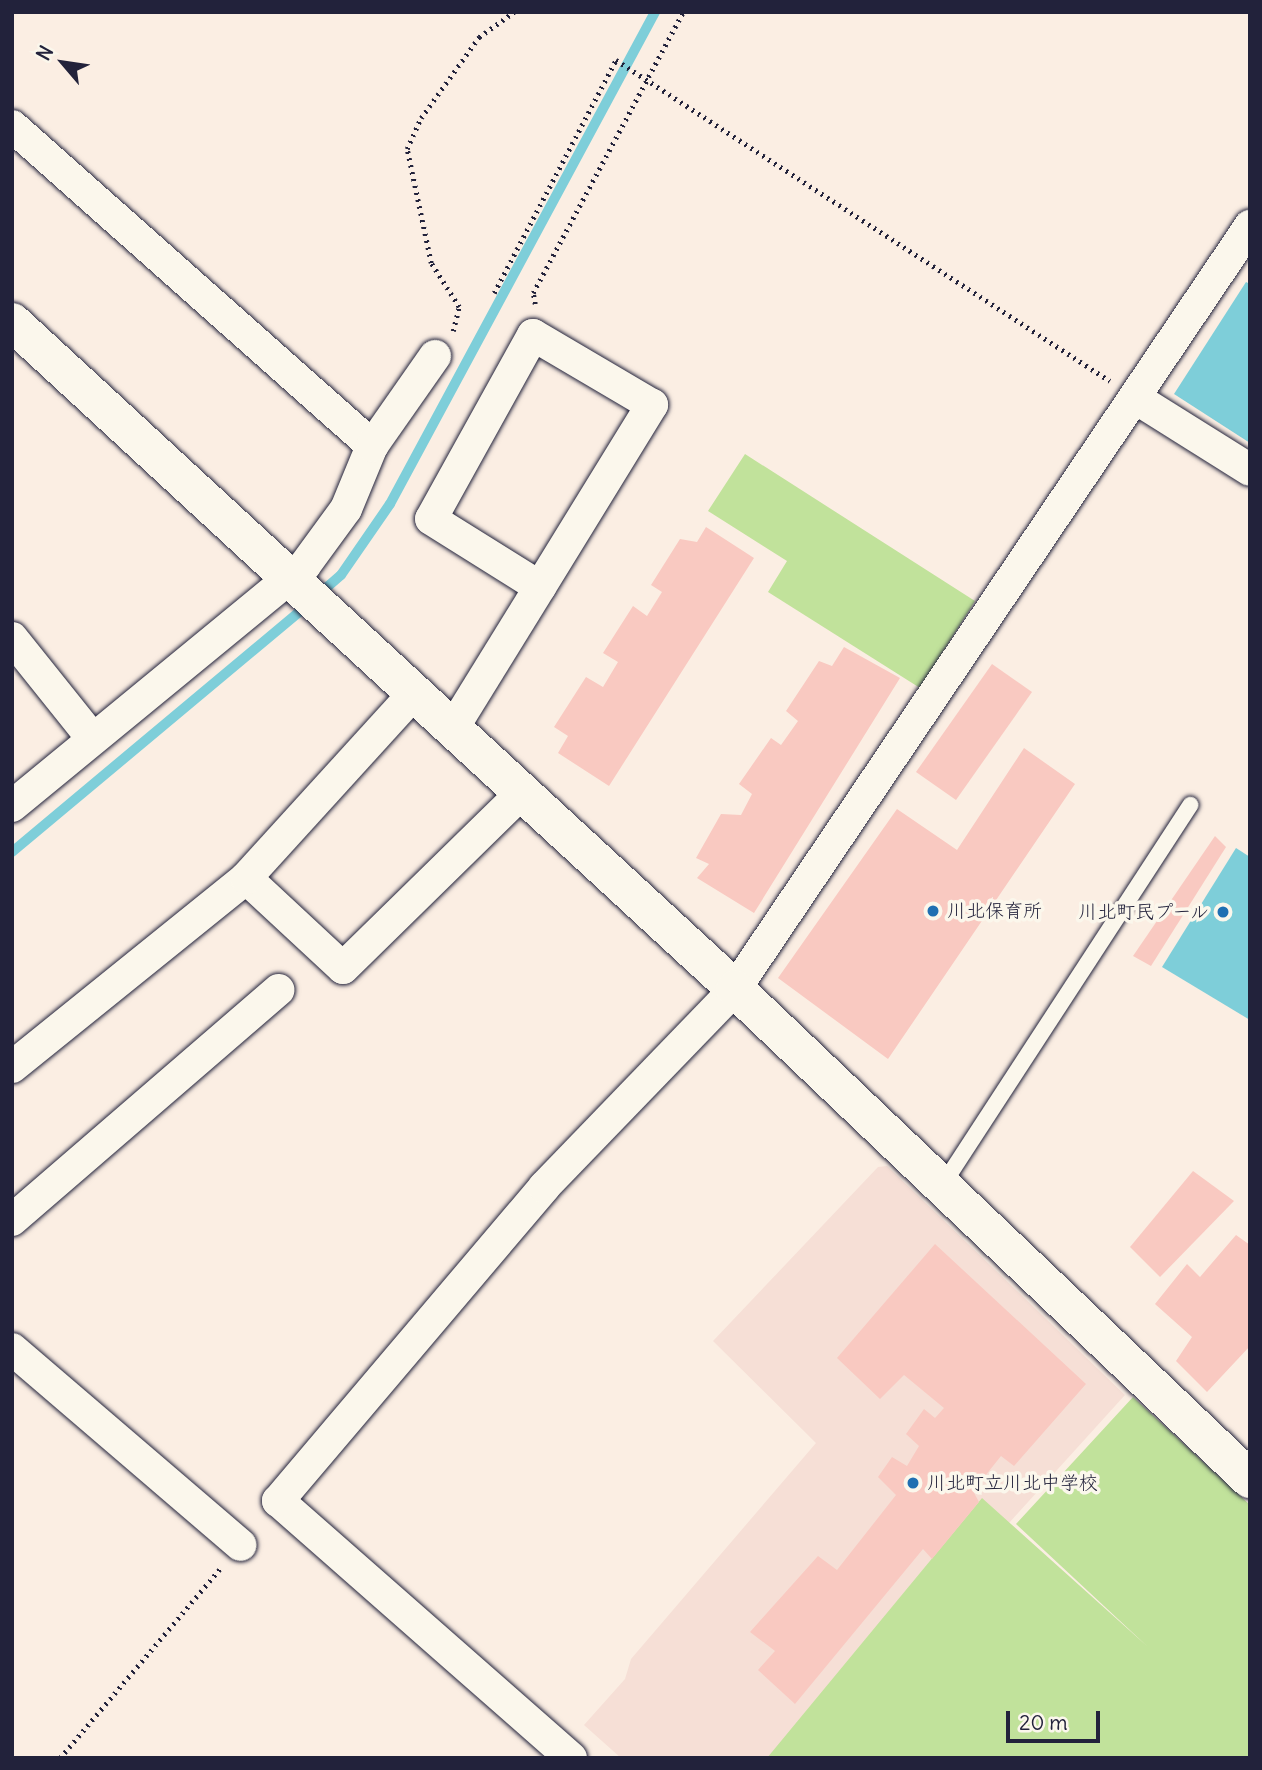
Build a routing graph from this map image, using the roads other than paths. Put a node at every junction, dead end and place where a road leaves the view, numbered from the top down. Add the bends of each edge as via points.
1 (12, 126) edge
2 (1250, 226) edge
3 (12, 322) edge
4 (435, 356) road end
5 (1137, 399) junction
6 (372, 446) junction
7 (1250, 470) edge
8 (540, 587) junction
9 (309, 593) junction
10 (12, 638) edge
11 (415, 692) junction
12 (453, 728) junction
13 (93, 739) junction
14 (523, 792) junction
15 (1190, 805) dead end
16 (12, 806) edge
17 (246, 878) junction
18 (278, 989) dead end
19 (735, 989) junction
20 (12, 1067) edge
21 (942, 1186) junction
22 (12, 1220) edge
23 (12, 1349) edge
24 (1250, 1479) edge
25 (241, 1545) road end
26 (571, 1758) edge

1 - 6 street
2 - 5 street
3 - 9 street
4 - 6 street
5 - 7 street
5 - 19 street
6 - 9 street
8 - 8 street via 652,405 533,335 430,519
8 - 12 street
9 - 11 street
9 - 13 street
10 - 13 street
11 - 12 street
11 - 17 street
12 - 14 street
13 - 16 street
14 - 17 street via 343,968
14 - 19 street
15 - 21 lane
17 - 20 street
18 - 22 street
19 - 21 street
19 - 26 street via 544,1187 278,1501
21 - 24 street
23 - 25 street

